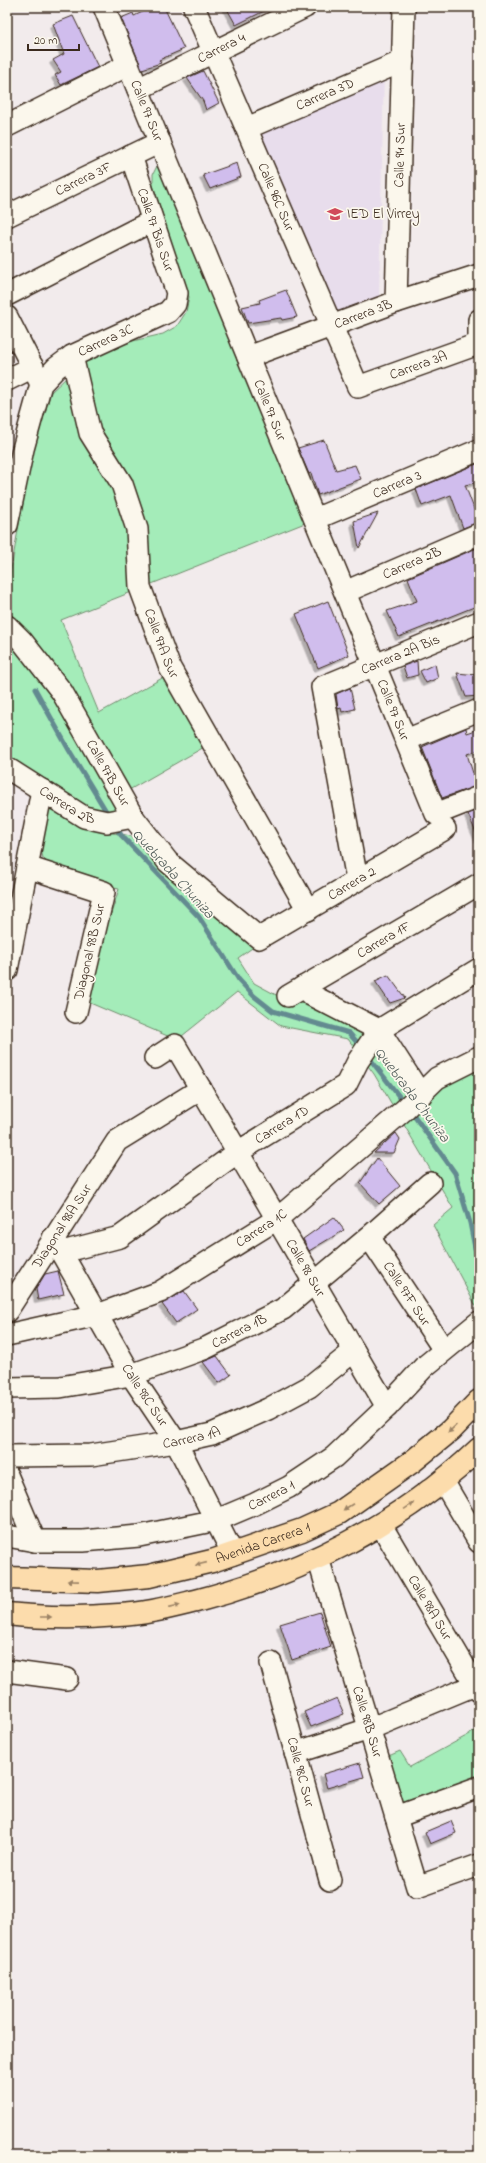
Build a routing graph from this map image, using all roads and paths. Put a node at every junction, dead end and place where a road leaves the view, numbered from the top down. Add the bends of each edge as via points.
1 (104, 7) edge
2 (194, 7) edge
3 (305, 7) edge
4 (404, 7) edge
5 (278, 13) edge
6 (214, 52) junction
7 (403, 61) junction
8 (128, 66) junction
9 (138, 90) junction
10 (7, 126) edge
11 (247, 128) junction
12 (160, 142) junction
13 (131, 156) junction
14 (7, 216) edge
15 (152, 221) junction
16 (479, 275) edge
17 (7, 295) edge
18 (396, 302) junction
19 (175, 304) joint
20 (7, 317) edge
21 (479, 320) edge
22 (332, 326) junction
23 (479, 345) edge
24 (72, 356) junction
25 (248, 357) junction
26 (37, 376) junction
27 (7, 380) edge
28 (358, 387) joint
29 (479, 450) edge
30 (15, 454) edge
31 (315, 519) junction
32 (7, 525) edge
33 (479, 534) edge
34 (345, 592) junction
35 (479, 622) edge
36 (7, 626) edge
37 (375, 665) junction
38 (479, 710) edge
39 (406, 740) junction
40 (7, 768) edge
41 (42, 790) junction
42 (479, 797) edge
43 (121, 820) junction
44 (441, 822) junction
45 (27, 867) junction
46 (357, 880) junction
47 (479, 884) edge
48 (308, 910) junction
49 (259, 938) joint
50 (479, 969) edge
51 (7, 970) edge
52 (76, 1012) dead end
53 (375, 1036) junction
54 (479, 1057) edge
55 (155, 1058) dead end
56 (200, 1088) junction
57 (412, 1103) junction
58 (238, 1152) junction
59 (430, 1183) dead end
60 (277, 1219) junction
61 (369, 1237) junction
62 (57, 1245) junction
63 (15, 1282) edge
64 (314, 1283) junction
65 (7, 1311) edge
66 (97, 1315) junction
67 (479, 1322) edge
68 (7, 1335) edge
69 (444, 1350) junction
70 (354, 1352) junction
71 (131, 1375) junction
72 (7, 1388) edge
73 (479, 1401) edge
74 (387, 1407) junction
75 (176, 1442) junction
76 (479, 1449) edge
77 (7, 1456) edge
78 (7, 1475) edge
79 (442, 1481) junction
80 (217, 1520) junction
81 (381, 1525) junction
82 (473, 1525) edge
83 (7, 1536) edge
84 (35, 1540) junction
85 (479, 1542) edge
86 (233, 1554) junction
87 (318, 1558) junction
88 (7, 1578) edge
89 (7, 1614) edge
90 (270, 1663) dead end
91 (7, 1671) edge
92 (67, 1679) dead end
93 (477, 1688) edge
94 (369, 1729) junction
95 (295, 1753) junction
96 (479, 1787) edge
97 (396, 1818) junction
98 (479, 1865) edge
99 (330, 1880) dead end

1 - 8 street, Calle 97 Sur
2 - 6 street, Calle 96C Sur
3 - 5 street, Carrera 4
4 - 7 street, Calle 94 Sur
5 - 6 street, Carrera 4
6 - 9 street, Carrera 4
6 - 11 street, Calle 96C Sur
7 - 11 street, Carrera 3D
7 - 18 street, Calle 94 Sur
8 - 9 street, Calle 97 Sur
8 - 10 street
9 - 12 street, Calle 97 Sur
11 - 22 street, Calle 96C Sur
12 - 13 street, Carrera 3F
12 - 25 street, Calle 97 Sur
13 - 14 street, Carrera 3F
13 - 15 street, Calle 97 Bis Sur
15 - 17 street
15 - 19 street, Calle 97 Bis Sur via 177,293
16 - 18 street, Carrera 3B
18 - 22 street, Carrera 3B
19 - 24 street, Carrera 3C via 168,312
20 - 26 street
21 - 23 street
22 - 25 street, Carrera 3B
22 - 28 street, Calle 96C Sur
23 - 28 street, Carrera 3A
24 - 26 street, Carrera 3C via 56,368
24 - 48 street, Calle 97A Sur via 90,433 122,484 137,529 140,587 170,668
25 - 31 street, Calle 97 Sur
26 - 27 street, Carrera 3C
26 - 30 street
29 - 31 street, Carrera 3
30 - 32 street
31 - 34 street, Calle 97 Sur
33 - 34 street, Carrera 2B
34 - 37 street, Calle 97 Sur
35 - 37 street, Carrera 2A Bis
36 - 43 street, Calle 97B Sur via 62,692
37 - 39 street, Calle 97 Sur
37 - 46 street, Carrera 2A Bis via 322,687
38 - 39 street
39 - 44 street, Calle 97 Sur
40 - 41 street, Carrera 2B
41 - 43 street, Carrera 2B via 84,817
41 - 45 street
42 - 44 street, Carrera 2
43 - 49 street, Calle 97B Sur
44 - 46 street, Carrera 2
45 - 51 street
45 - 52 street, Diagonal 98B Sur via 104,892
46 - 48 street, Carrera 2
47 - 53 street, Carrera 1F via 296,991 311,995
48 - 49 street, Carrera 2
50 - 53 street, Carrera 1D
53 - 57 street
53 - 58 street, Carrera 1D via 346,1085
54 - 57 street, Carrera 1C via 437,1078
55 - 56 street, Calle 98 Sur via 175,1045
56 - 58 street, Calle 98 Sur
56 - 62 street, Diagonal 98A Sur via 117,1140
57 - 60 street, Carrera 1C
58 - 60 street, Calle 98 Sur
58 - 62 street, Carrera 1D via 120,1237
59 - 61 street, Carrera 1B
60 - 64 street, Calle 98 Sur
60 - 66 street, Carrera 1C via 160,1292
61 - 64 street, Carrera 1B
61 - 69 street, Calle 97F Sur
62 - 63 street, Diagonal 98A Sur
62 - 66 street, Calle 98C Sur
63 - 65 street, Diagonal 98A Sur
64 - 70 street, Calle 98 Sur
64 - 71 street, Carrera 1B via 283,1308 206,1348
66 - 68 street, Carrera 1C
66 - 71 street, Calle 98C Sur
67 - 69 street, Carrera 1
69 - 74 street, Carrera 1
70 - 74 street, Calle 98 Sur
70 - 75 street, Carrera 1A via 309,1386 268,1409 212,1434
71 - 72 street, Carrera 1B via 60,1387
71 - 75 street, Calle 98C Sur
73 -> 86 highway, Avenida Carrera 1 via 451,1430 413,1461 338,1513 302,1530
74 - 80 street, Carrera 1 via 334,1457 289,1487
75 - 77 street, Carrera 1A via 91,1454
75 - 80 street, Calle 98C Sur
76 - 79 highway
78 - 84 street
81 -> 79 highway
79 - 82 street
80 - 84 street, Carrera 1 via 139,1536 83,1541
80 - 86 street, Calle 98C Sur
81 - 87 highway
81 - 93 street, Calle 98A Sur
82 - 85 street
83 - 84 street, Carrera 1
86 -> 88 highway, Avenida Carrera 1 via 142,1577 98,1581
89 -> 87 highway via 76,1617 120,1615 171,1607 249,1585
87 - 94 street, Calle 98B Sur
90 - 95 street, Calle 98C Sur
91 - 92 street
93 - 94 street
94 - 95 street
94 - 97 street, Calle 98B Sur
95 - 99 street, Calle 98C Sur
96 - 97 street
97 - 98 street, Calle 98B Sur via 416,1887

